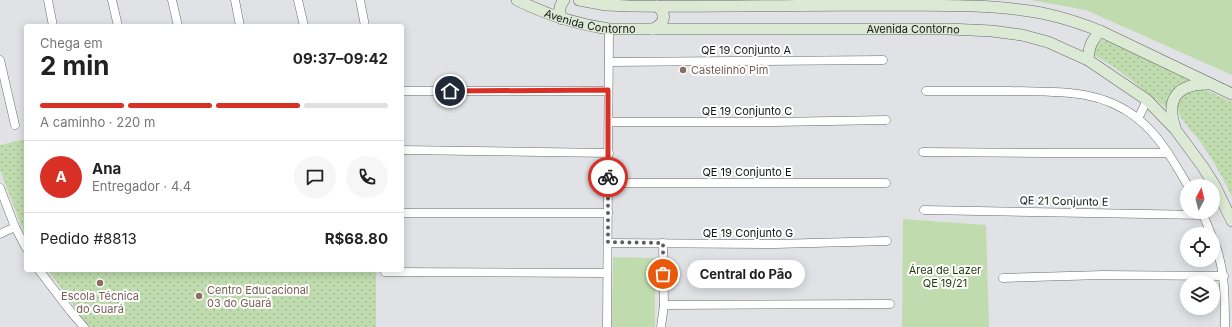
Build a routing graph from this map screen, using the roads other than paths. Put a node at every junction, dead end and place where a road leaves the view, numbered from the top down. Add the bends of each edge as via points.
1 (48, 0) edge
2 (112, 0) edge
3 (172, 0) edge
4 (235, 0) edge
5 (298, 0) edge
6 (360, 0) edge
7 (517, 0) edge
8 (564, 0) edge
9 (579, 0) edge
10 (657, 6) junction
11 (562, 19) junction
12 (53, 24) edge
13 (118, 24) edge
14 (178, 24) edge
15 (240, 24) edge
16 (304, 24) edge
17 (365, 24) edge
18 (609, 29) junction
19 (653, 29) junction
20 (1100, 31) junction
21 (0, 60) edge
22 (884, 60) dead end
23 (1088, 60) junction
24 (609, 62) junction
25 (1209, 84) junction
26 (608, 90) junction
27 (926, 90) dead end
28 (404, 92) edge
29 (1232, 94) edge
30 (1147, 100) junction
31 (1138, 119) junction
32 (886, 120) dead end
33 (609, 122) junction
34 (15, 124) dead end
35 (1175, 129) junction
36 (404, 150) edge
37 (923, 152) dead end
38 (1168, 152) junction
39 (609, 153) junction
40 (1184, 179) edge
41 (608, 183) junction
42 (886, 184) dead end
43 (0, 188) edge
44 (924, 210) dead end
45 (404, 213) edge
46 (608, 213) junction
47 (1180, 213) edge
48 (1232, 221) edge
49 (14, 227) junction
50 (0, 234) edge
51 (887, 241) dead end
52 (608, 242) junction
53 (663, 243) junction
54 (24, 244) edge
55 (1220, 258) edge
56 (42, 272) edge
57 (385, 272) dead end
58 (607, 273) junction
59 (1224, 276) junction
60 (1003, 278) dead end
61 (890, 304) dead end
62 (664, 305) junction
63 (84, 327) edge
64 (607, 327) edge
65 (661, 327) edge
66 (1226, 327) edge

1 - 12 street
2 - 13 street
3 - 14 street
4 - 15 street
5 - 16 street
6 - 17 street
7 - 11 main road, Avenida Contorno
8 - 11 main road via 560,7
9 - 10 main road, Avenida Contorno via 606,5
10 - 19 main road via 664,14 664,19 662,24
10 - 20 main road, Avenida Contorno via 988,7 1052,15
11 - 18 main road, Avenida Contorno
18 - 19 main road, Avenida Contorno
18 - 24 street
19 - 23 main road, Avenida Contorno via 992,31 1048,42
20 - 23 main road via 1089,48
20 - 25 main road, Avenida Contorno
21 - 34 street
22 - 24 street, QE 19 Conjunto A
23 - 30 main road, Avenida Contorno
24 - 26 street
25 - 29 main road, Avenida Contorno
25 - 35 main road via 1192,85 1176,96 1171,114
26 - 28 street
26 - 33 street
27 - 31 street via 1065,92 1090,95 1111,102
30 - 31 street
30 - 35 main road, Avenida Contorno
31 - 38 street
32 - 33 street, QE 19 Conjunto C
33 - 39 street
35 - 48 main road, Avenida Contorno via 1215,186
36 - 39 street
37 - 38 street
38 - 40 street
39 - 41 street
41 - 42 street, QE 19 Conjunto E
41 - 46 street
43 - 49 street
44 - 47 street, QE 21 Conjunto E
45 - 46 street
46 - 52 street
49 - 50 street
49 - 54 street
51 - 53 street, QE 19 Conjunto G
52 - 53 street, QE 19 Conjunto G
52 - 58 street
53 - 62 street
55 - 59 street
56 - 63 street
57 - 58 street
58 - 64 street
59 - 60 street via 1103,275
59 - 66 street
61 - 62 street
62 - 65 street

